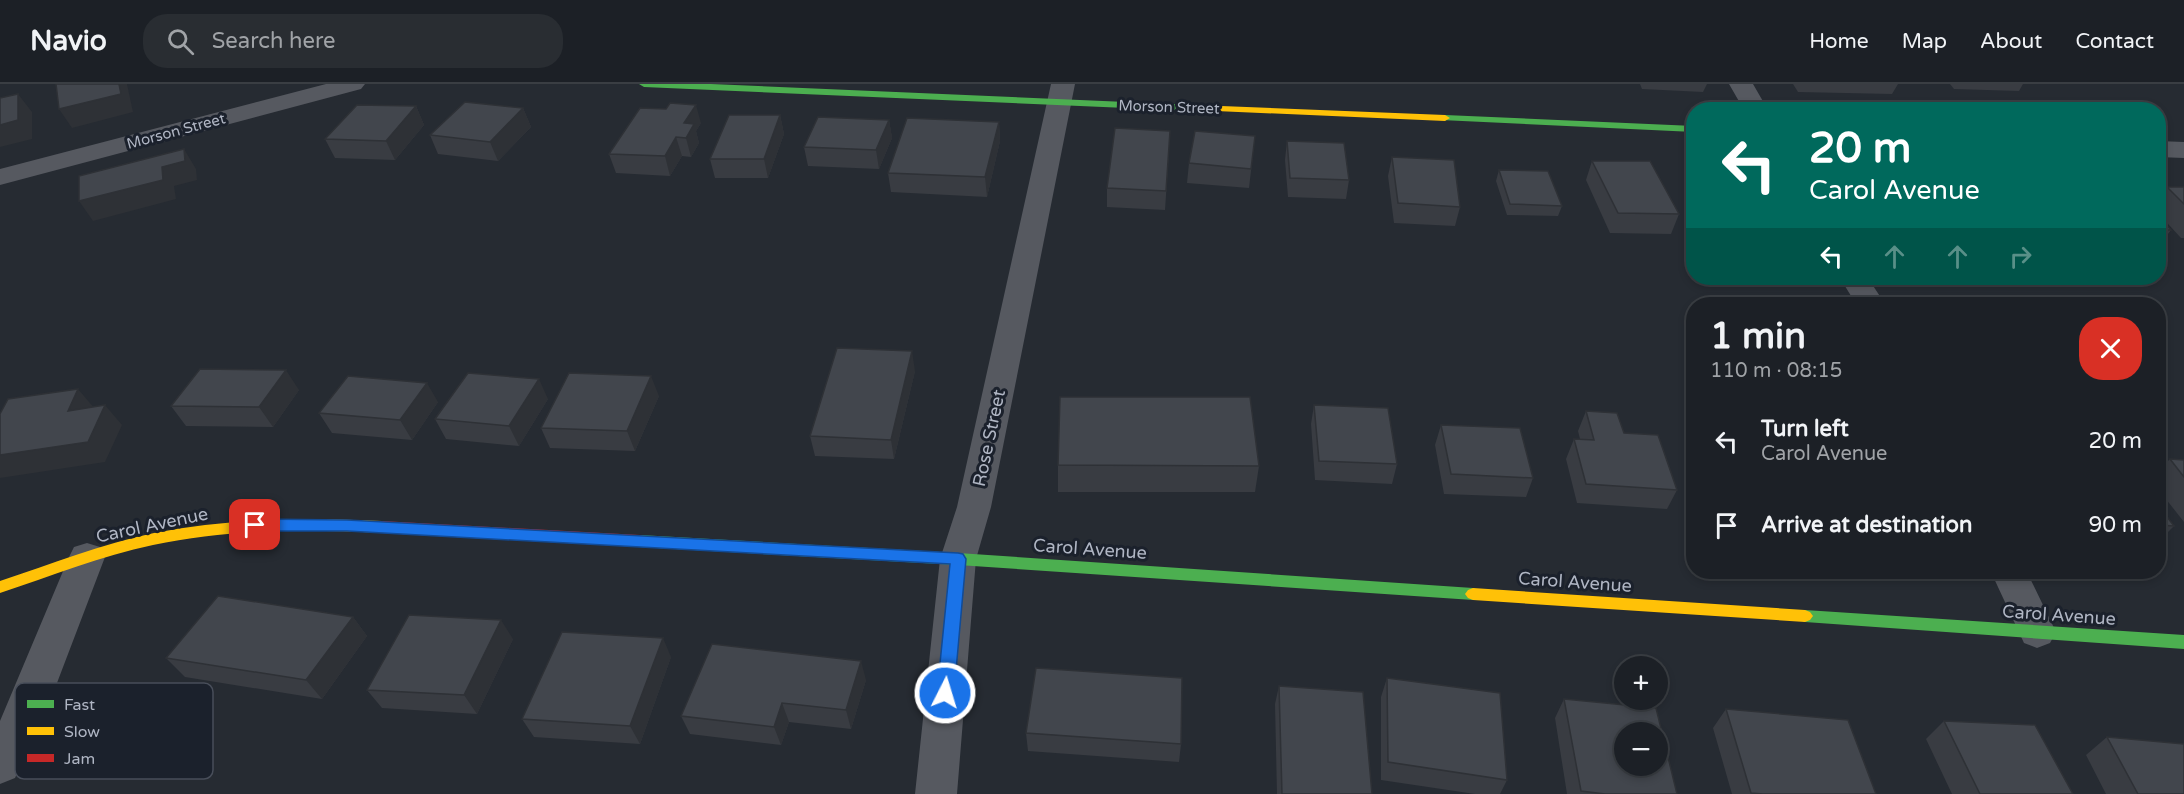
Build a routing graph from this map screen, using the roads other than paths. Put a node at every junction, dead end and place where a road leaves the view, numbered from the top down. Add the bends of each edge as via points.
1 (353, 84) edge
2 (644, 84) edge
3 (1741, 84) edge
4 (1062, 93) edge
5 (1751, 102) edge
6 (1686, 129) edge
7 (2166, 149) edge
8 (2184, 150) edge
9 (0, 177) edge
10 (87, 557) junction
11 (958, 559) junction
12 (2012, 579) edge
13 (0, 587) edge
14 (2037, 632) junction
15 (2184, 642) edge
16 (37, 683) edge
17 (15, 733) edge
18 (0, 765) edge
19 (936, 794) edge

1 - 9 street, Morson Street
2 - 4 street, Morson Street
3 - 5 street
4 - 6 street, Morson Street
4 - 11 street, Rose Street via 974,507
7 - 8 street
10 - 11 street, Carol Avenue via 174,535 255,525 347,525
10 - 13 street, Carol Avenue
10 - 16 street
11 - 14 street, Carol Avenue
11 - 19 street, Rose Street
12 - 14 street
14 - 15 street, Carol Avenue
17 - 18 street

